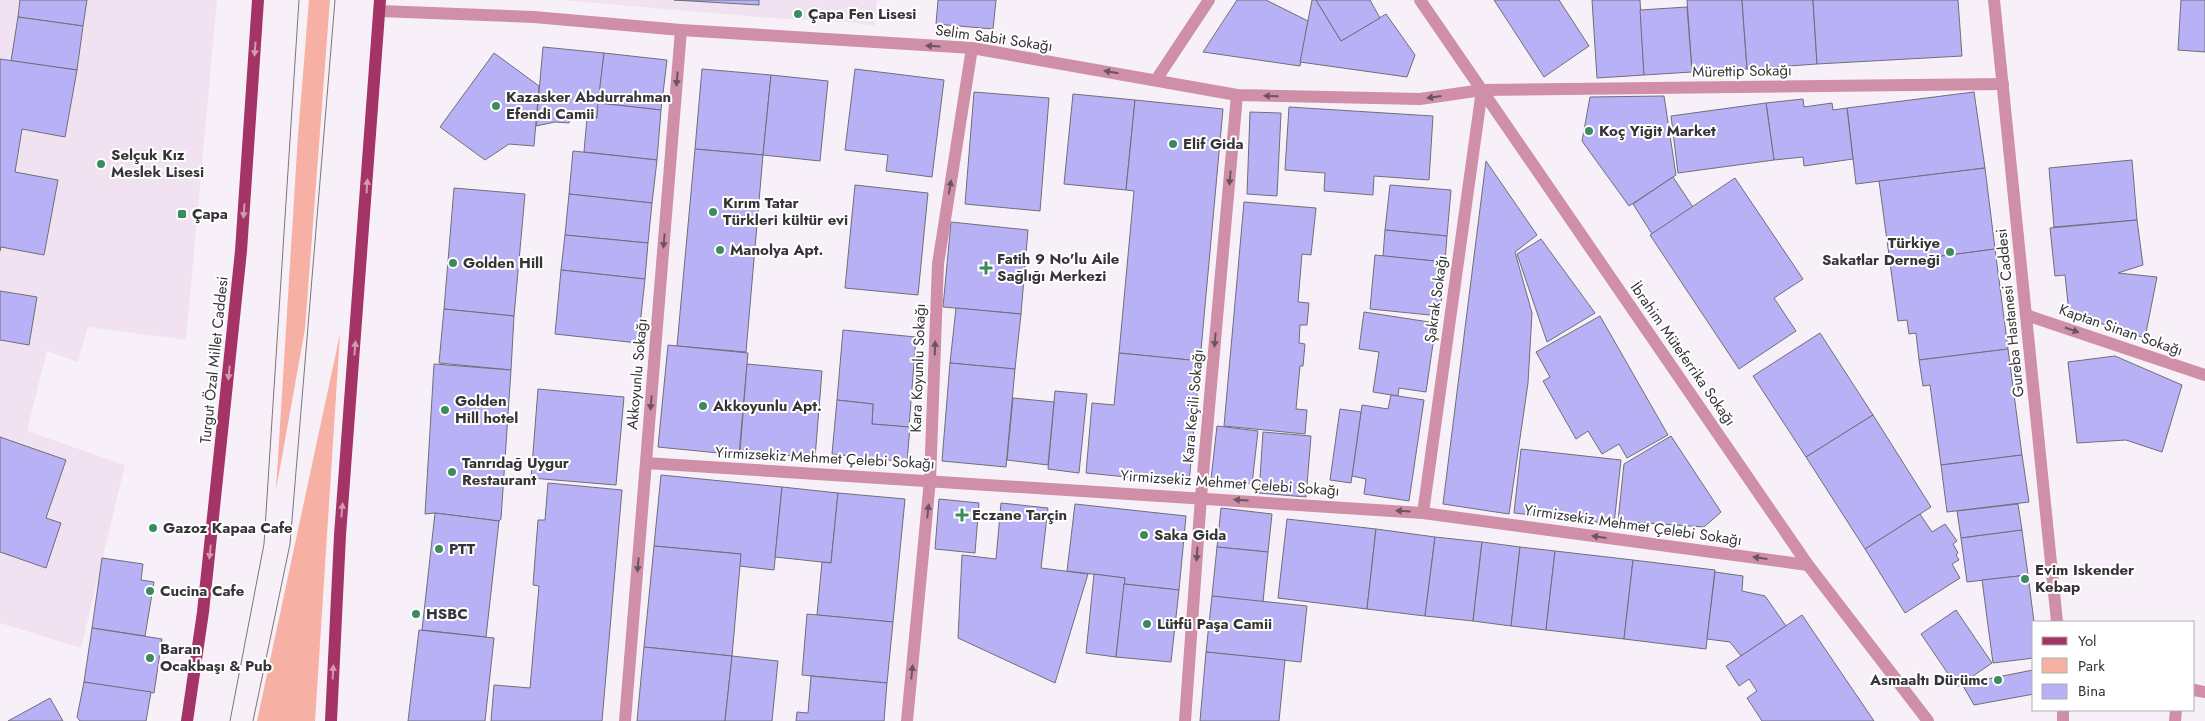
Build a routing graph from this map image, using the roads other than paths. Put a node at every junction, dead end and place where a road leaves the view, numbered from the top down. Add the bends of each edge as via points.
1 (258, 0) edge
2 (1209, 0) edge
3 (1420, 0) edge
4 (1994, 0) edge
5 (380, 6) edge
6 (681, 30) junction
7 (972, 48) junction
8 (1156, 80) junction
9 (2003, 84) junction
10 (1482, 90) junction
11 (1237, 95) junction
12 (2026, 314) junction
13 (2205, 375) edge
14 (646, 463) junction
15 (930, 480) junction
16 (1201, 497) junction
17 (1423, 513) junction
18 (1808, 565) junction
19 (2057, 621) edge
20 (186, 720) edge
21 (331, 721) edge
22 (625, 721) edge
23 (907, 721) edge
24 (1185, 721) edge
25 (1928, 721) edge

1 -> 20 main road, Turgut Özal Millet Caddesi via 241,251 203,612
2 - 8 street
3 - 10 street, İbrahim Müteferrika Sokağı
4 - 9 street, Gureba Hastanesi Caddesi
5 - 6 street, Selim Sabit Sokağı
21 -> 5 main road via 340,535
7 -> 6 street, Selim Sabit Sokağı
6 -> 14 street, Akkoyunlu Sokağı
8 -> 7 street, Selim Sabit Sokağı
15 -> 7 street, Kara Koyunlu Sokağı via 938,264
8 - 11 street, Selim Sabit Sokağı
9 - 10 street, Mürettip Sokağı
9 - 12 street, Gureba Hastanesi Caddesi
10 -> 11 street, Selim Sabit Sokağı via 1420,99
10 - 17 street, Şakrak Sokağı
10 - 18 street, İbrahim Müteferrika Sokağı
11 -> 16 street, Kara Keçili Sokağı
12 -> 13 street, Kaptan Sinan Sokağı
12 - 19 street, Gureba Hastanesi Caddesi
14 - 15 street, Yirmizsekiz Mehmet Çelebi Sokağı
14 -> 22 street, Akkoyunlu Sokağı
15 - 16 street, Yirmizsekiz Mehmet Çelebi Sokağı
23 -> 15 street, Kara Koyunlu Sokağı
17 -> 16 street, Yirmizsekiz Mehmet Çelebi Sokağı
16 -> 24 street, Kara Keçili Sokağı
18 -> 17 street, Yirmizsekiz Mehmet Çelebi Sokağı
18 - 25 street, İbrahim Müteferrika Sokağı

